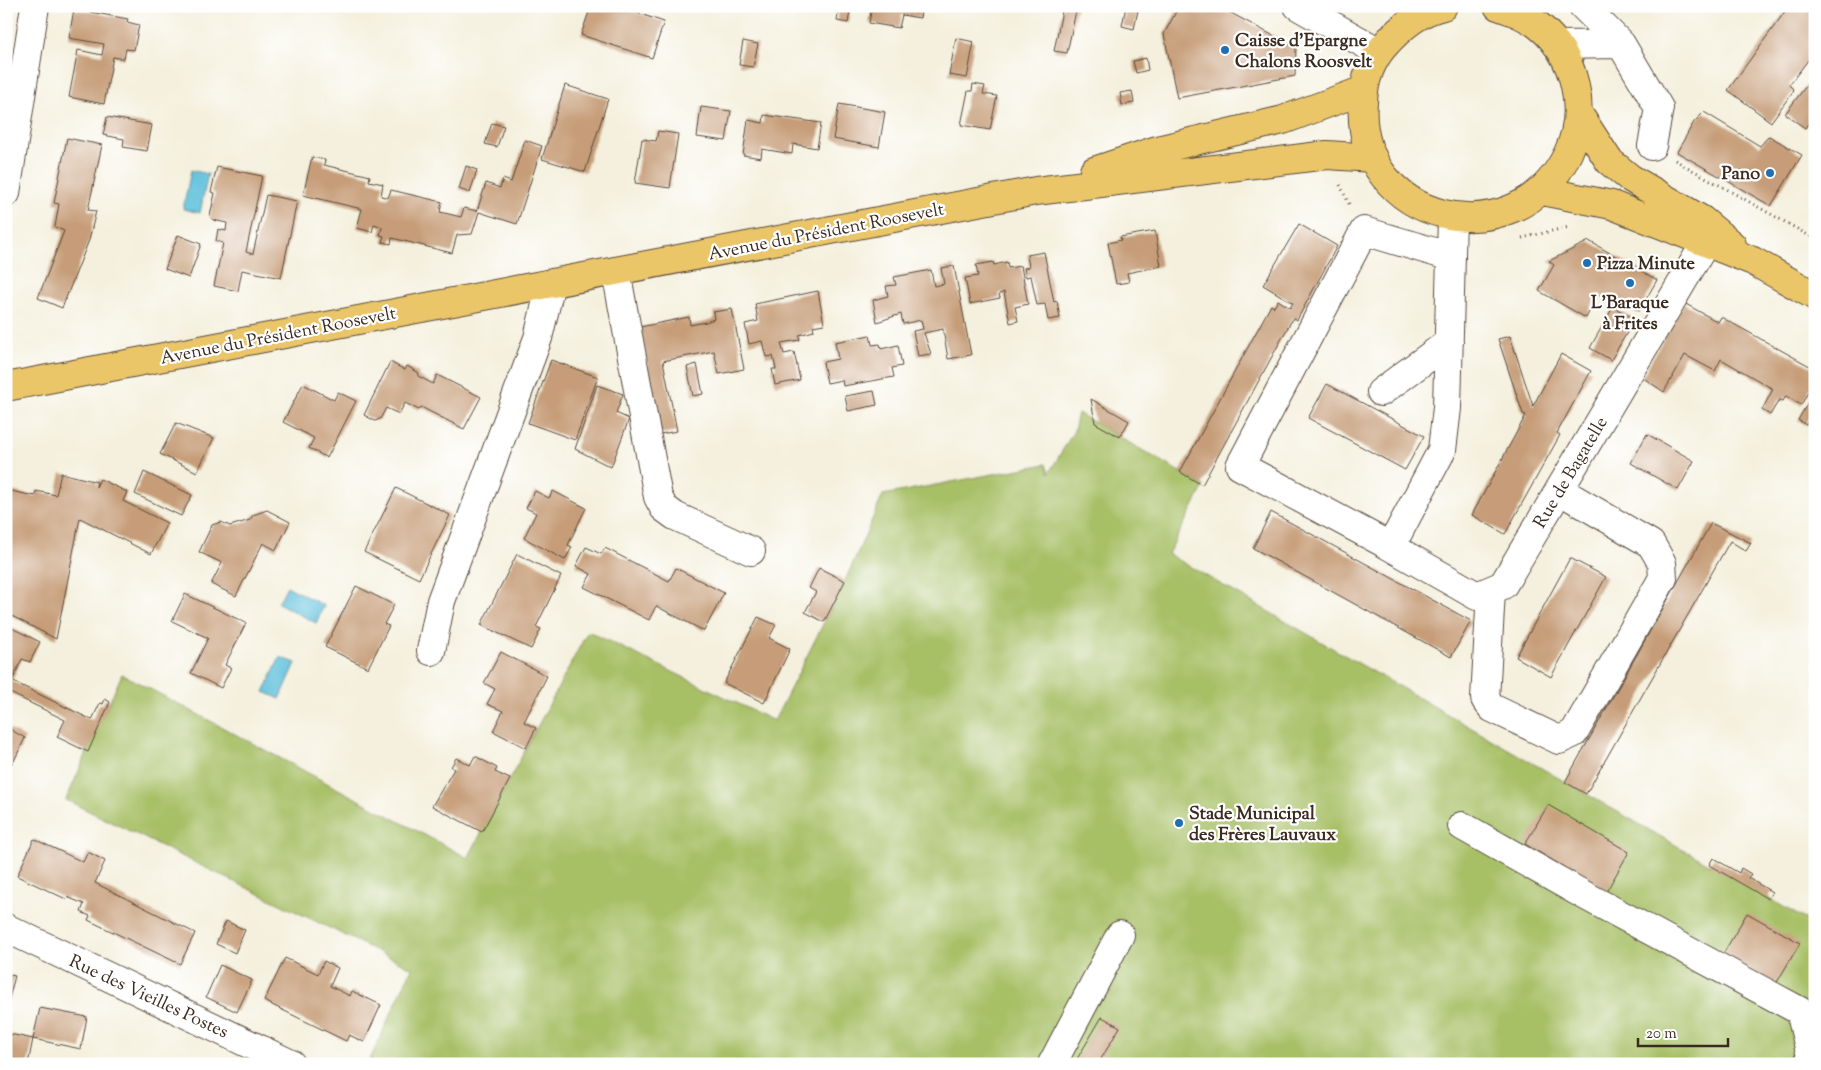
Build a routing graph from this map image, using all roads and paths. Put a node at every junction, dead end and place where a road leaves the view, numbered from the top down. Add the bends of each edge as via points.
1 (35, 6) edge
2 (1298, 6) edge
3 (1440, 6) edge
4 (1498, 6) edge
5 (1583, 6) edge
6 (1621, 44) junction
7 (1557, 45) junction
8 (1379, 52) junction
9 (1364, 90) junction
10 (1578, 112) junction
11 (1652, 146) joint
12 (1373, 158) junction
13 (1036, 191) junction
14 (1542, 191) junction
15 (6, 193) edge
16 (1452, 217) junction
17 (1815, 239) edge
18 (1706, 242) junction
19 (1451, 257) junction
20 (1753, 261) junction
21 (616, 271) junction
22 (551, 283) junction
23 (1815, 296) edge
24 (1449, 342) junction
25 (6, 387) edge
26 (1381, 392) dead end
27 (1559, 490) junction
28 (1384, 543) junction
29 (751, 551) dead end
30 (1490, 591) junction
31 (431, 651) dead end
32 (1462, 826) dead end
33 (6, 928) edge
34 (1120, 935) dead end
35 (291, 1064) edge
36 (1052, 1064) edge
37 (1813, 1064) edge

1 - 15 street
2 - 8 street
3 - 8 main road via 1400,28
4 - 7 main road via 1539,26
5 - 6 street
6 - 7 street
6 - 11 street via 1659,108
7 - 10 main road via 1574,81
8 - 9 main road
9 - 12 main road via 1365,136
9 - 13 main road, Avenue du Président Roosevelt via 1283,120 1157,150
10 - 14 main road via 1574,142 1561,168
10 - 20 main road via 1609,161 1630,178 1702,220
11 - 17 path
12 - 13 main road, Avenue du Président Roosevelt via 1327,155
12 - 16 main road via 1397,190 1432,212
13 - 21 main road, Avenue du Président Roosevelt
14 - 16 main road via 1522,205 1500,214
14 - 18 main road via 1612,204
16 - 19 street
18 - 20 main road
18 - 27 street, Rue de Bagatelle
19 - 24 street
19 - 28 street via 1364,231 1240,466
20 - 23 main road
21 - 22 main road, Avenue du Président Roosevelt
21 - 29 street via 658,497 664,508 675,516
22 - 25 main road, Avenue du Président Roosevelt
22 - 31 street via 538,338 441,600
24 - 26 street
24 - 28 street via 1442,450 1396,537
27 - 30 street, Rue de Bagatelle via 1503,585
27 - 30 street via 1651,544 1662,563 1663,578 1574,733 1559,740 1492,708 1485,699
28 - 30 street via 1477,596
32 - 37 street via 1800,1011
33 - 35 street, Rue des Vieilles Postes
34 - 36 street

